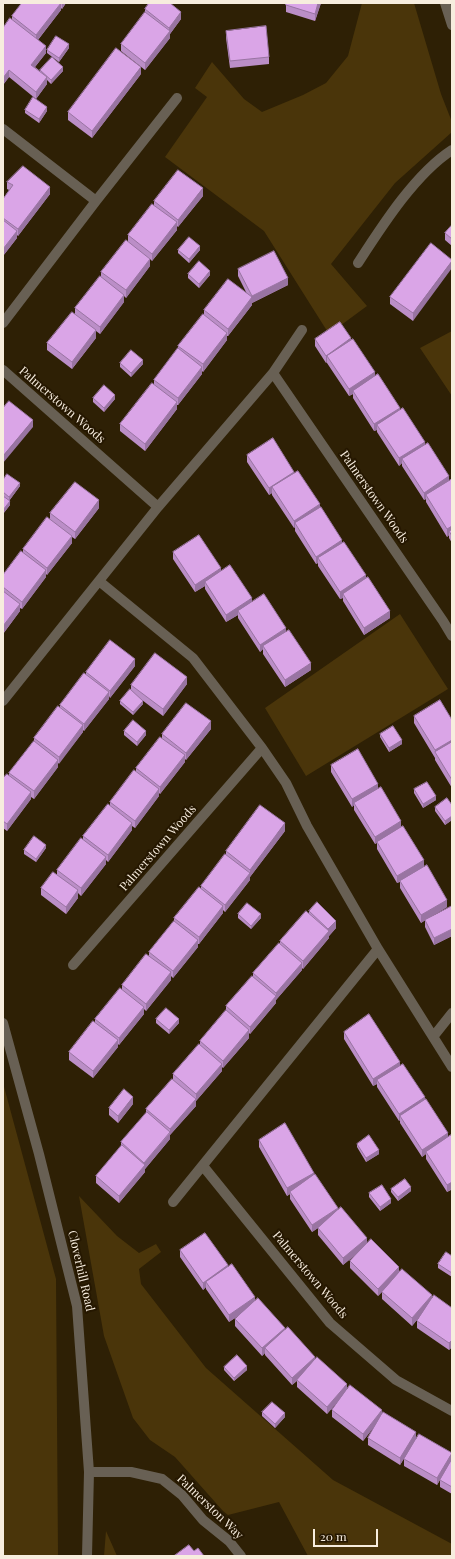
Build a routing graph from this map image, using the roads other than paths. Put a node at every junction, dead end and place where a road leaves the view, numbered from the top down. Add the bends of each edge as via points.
1 (445, 3) edge
2 (452, 25) edge
3 (178, 98) dead end
4 (3, 129) edge
5 (452, 150) edge
6 (96, 201) junction
7 (358, 263) dead end
8 (3, 323) edge
9 (302, 330) dead end
10 (3, 370) edge
11 (273, 373) junction
12 (158, 507) junction
13 (99, 580) junction
14 (452, 636) edge
15 (3, 701) edge
16 (262, 748) junction
17 (378, 949) junction
18 (73, 965) dead end
19 (452, 1013) edge
20 (3, 1023) edge
21 (433, 1037) junction
22 (452, 1067) edge
23 (203, 1166) junction
24 (173, 1202) dead end
25 (452, 1411) edge
26 (89, 1472) junction
27 (87, 1556) edge
28 (241, 1556) edge

1 - 2 street
3 - 6 street
4 - 6 street
5 - 7 street via 439,159 405,196
6 - 8 street
9 - 11 street
10 - 12 street, Palmerstown Woods
11 - 12 street
11 - 14 street, Palmerstown Woods
12 - 13 street
13 - 15 street
13 - 16 street via 193,658
16 - 17 street via 286,783 307,826
16 - 18 street, Palmerstown Woods
17 - 21 street
17 - 23 street
19 - 21 street
20 - 26 street, Cloverhill Road via 77,1306
21 - 22 street
23 - 24 street
23 - 25 street, Palmerstown Woods via 330,1322 396,1380
26 - 27 street, Cloverhill Road
26 - 28 street, Palmerston Way via 131,1472 162,1479 182,1495 203,1520 229,1541

